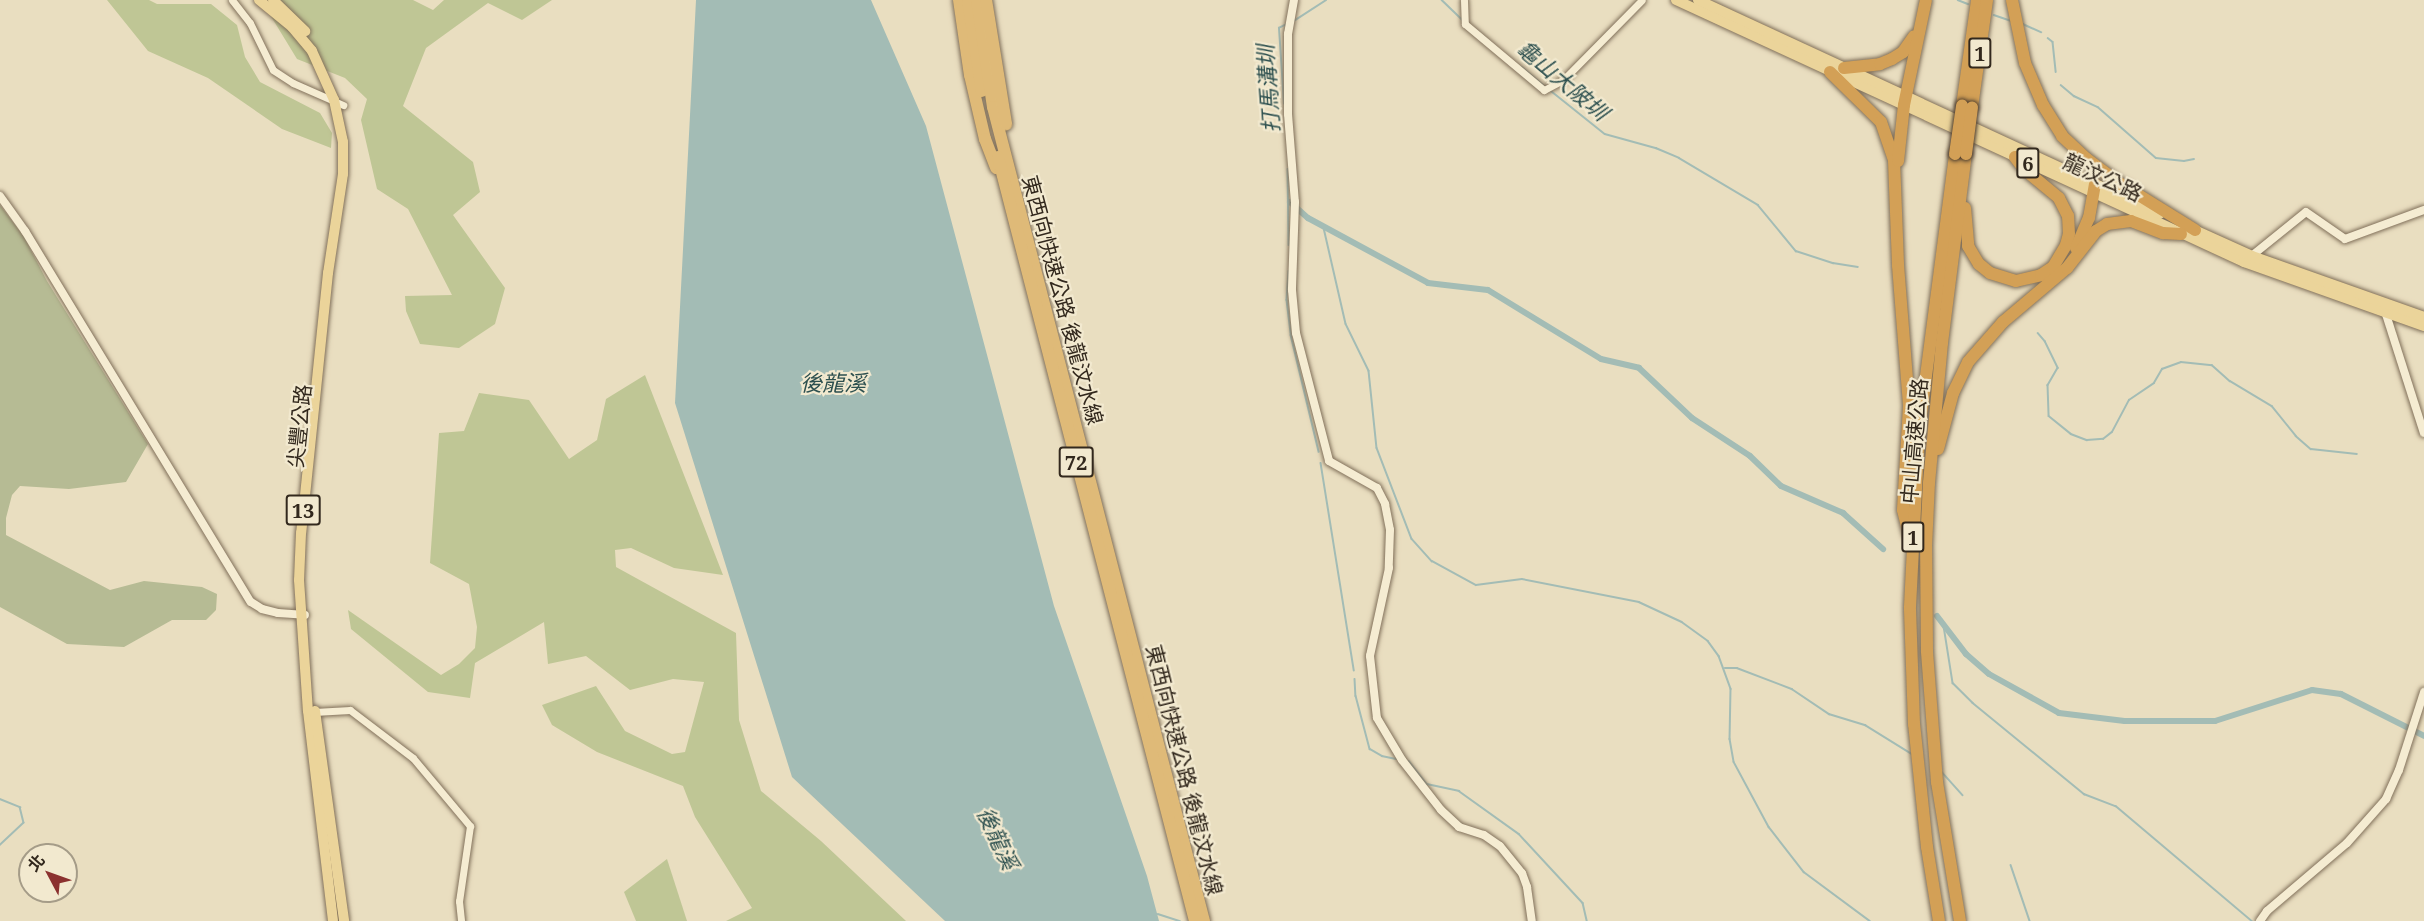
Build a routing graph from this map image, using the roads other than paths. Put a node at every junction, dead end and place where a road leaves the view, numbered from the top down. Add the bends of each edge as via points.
1 (232, 0) edge
2 (259, 0) edge
3 (273, 0) edge
4 (959, 0) edge
5 (968, 0) edge
6 (977, 0) edge
7 (986, 0) edge
8 (1294, 0) edge
9 (1464, 0) edge
10 (1642, 0) edge
11 (1676, 0) edge
12 (1698, 0) edge
13 (1926, 0) edge
14 (1977, 0) edge
15 (1987, 0) edge
16 (2012, 0) edge
17 (1918, 29) junction
18 (1844, 68) junction
19 (1830, 72) junction
20 (331, 81) junction
21 (1905, 100) junction
22 (338, 103) junction
23 (1967, 106) junction
24 (1960, 154) junction
25 (2015, 157) junction
26 (1962, 184) junction
27 (1005, 188) junction
28 (2094, 189) junction
29 (1895, 190) junction
30 (0, 196) edge
31 (2424, 210) edge
32 (1024, 225) junction
33 (2195, 230) junction
34 (2181, 234) junction
35 (2209, 241) junction
36 (2248, 259) junction
37 (2067, 268) junction
38 (2384, 308) junction
39 (2424, 317) edge
40 (2424, 326) edge
41 (2424, 433) edge
42 (1928, 491) junction
43 (1912, 550) junction
44 (303, 615) junction
45 (2424, 692) edge
46 (312, 712) junction
47 (333, 921) edge
48 (344, 921) edge
49 (461, 921) edge
50 (1195, 921) edge
51 (1204, 921) edge
52 (1532, 921) edge
53 (1940, 921) edge
54 (1960, 921) edge
55 (2260, 921) edge

1 - 22 street via 250,23 273,70
2 - 20 main road, 13 via 302,36
3 - 20 main road, 13 via 306,32
4 - 27 highway via 985,139
5 - 27 highway, 東西向快速公路 後龍汶水線 / 72 via 979,74
6 - 32 highway, 東西向快速公路 後龍汶水線 / 72 via 993,107
7 - 32 highway via 1002,107 1022,195
8 - 52 street via 1288,34 1287,114 1295,202 1292,290 1296,333 1329,461 1377,488 1385,504 1390,530 1389,568 1370,656 1377,718 1402,760 1441,810 1459,827 1484,835 1500,846 1522,873
9 - 10 street via 1465,24 1544,90 1563,80
11 - 19 main road, 龍汶公路 / 6
12 - 18 main road, 龍汶公路 / 6
13 - 17 highway
14 - 23 highway, 中山高速公路 / 1
15 - 23 highway, 中山高速公路 / 1
16 - 33 highway via 2025,63 2062,136 2116,181
17 - 18 highway via 1910,45 1892,59
17 - 21 highway
18 - 21 main road, 龍汶公路 / 6
19 - 21 main road, 龍汶公路 / 6
19 - 29 highway via 1881,122 1893,154
20 - 22 main road, 尖豐公路 / 13
21 - 25 main road, 龍汶公路 / 6
21 - 28 main road, 龍汶公路 / 6
21 - 29 highway
22 - 44 main road, 尖豐公路 / 13 via 343,174 328,273 301,533
23 - 24 highway, 中山高速公路 / 1, bridge
24 - 26 highway, 中山高速公路 / 1
24 - 43 highway, 中山高速公路 / 1 via 1922,406
25 - 26 highway via 2059,198 2068,216 2069,234 2062,256 2041,275 2008,280 1979,264 1965,234
25 - 28 main road, 龍汶公路 / 6
26 - 42 highway, 中山高速公路 / 1
27 - 50 highway, 東西向快速公路 後龍汶水線 / 72
28 - 33 main road, 龍汶公路 / 6
28 - 34 main road, 龍汶公路 / 6
28 - 37 highway via 2089,218
29 - 43 highway via 1909,406 1903,510
30 - 44 street via 251,602 270,611
31 - 36 street via 2345,239 2306,212
32 - 51 highway, 東西向快速公路 後龍汶水線 / 72
33 - 35 main road, 龍汶公路 / 6
34 - 35 main road, 龍汶公路 / 6
34 - 37 highway via 2163,233 2131,221 2107,224 2096,231
35 - 36 main road, 龍汶公路 / 6
36 - 38 main road, 龍汶公路 / 6
37 - 42 highway via 2003,322 1968,362 1953,393
38 - 39 main road, 龍汶公路 / 6
38 - 40 main road, 龍汶公路 / 6
38 - 41 street
42 - 54 highway, 中山高速公路 / 1 via 1927,651 1937,782
43 - 53 highway, 中山高速公路 / 1 via 1914,724
44 - 46 main road, 尖豐公路 / 13
45 - 55 street via 2386,799 2347,843
46 - 47 main road, 尖豐公路 / 13
46 - 48 main road, 尖豐公路 / 13
46 - 49 street via 350,710 413,758 470,826 459,901

